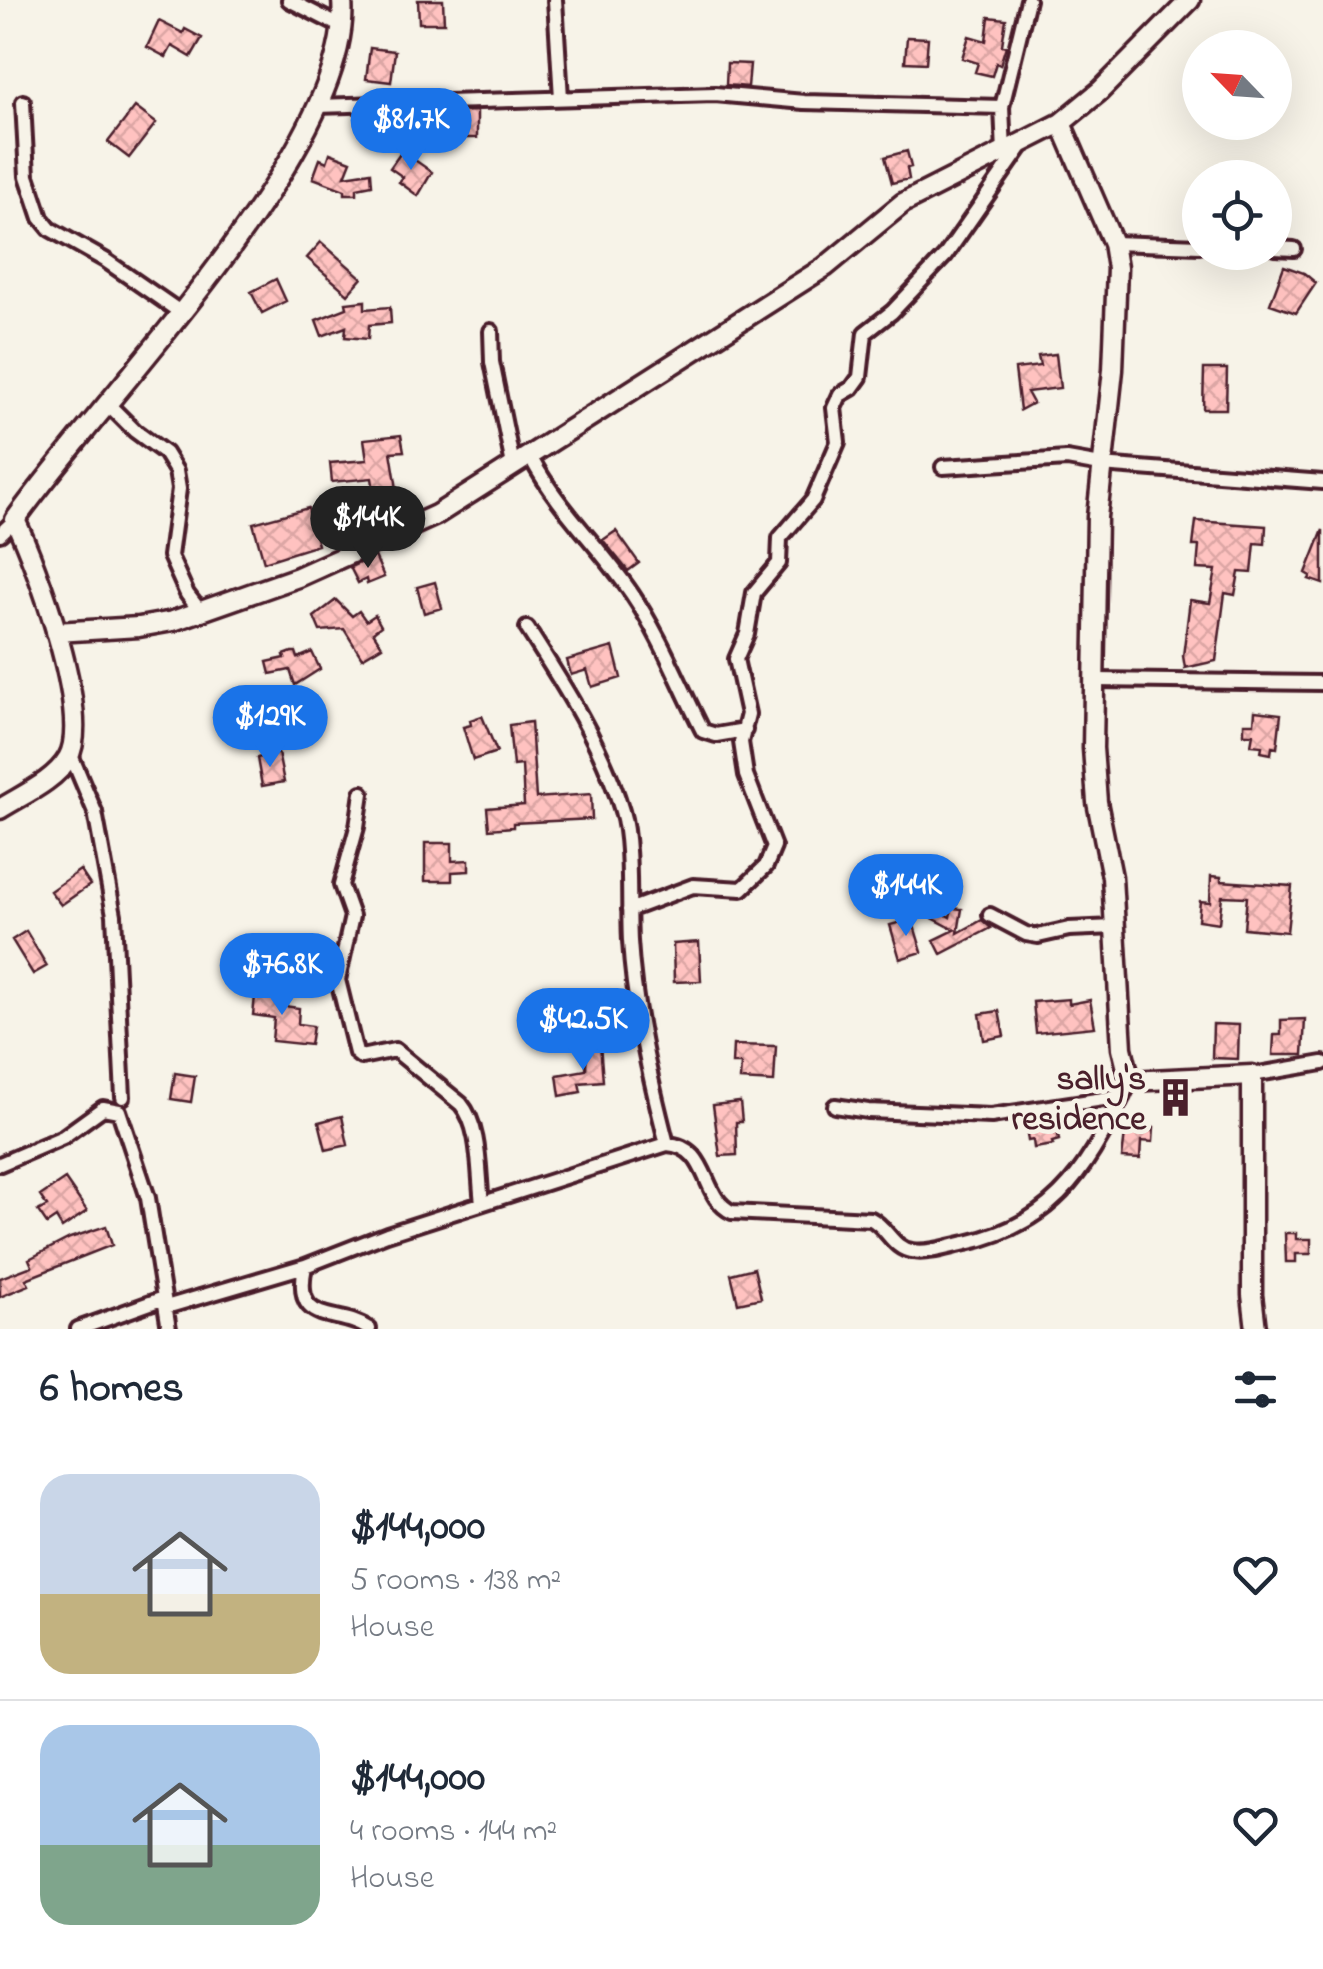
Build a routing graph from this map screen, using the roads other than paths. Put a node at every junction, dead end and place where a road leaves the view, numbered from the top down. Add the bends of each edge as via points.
1 (289, 0) edge
2 (342, 0) edge
3 (554, 0) edge
4 (1028, 0) edge
5 (1190, 0) edge
6 (342, 27) junction
7 (561, 98) junction
8 (23, 102) dead end
9 (317, 106) junction
10 (1002, 107) junction
11 (1062, 123) junction
12 (1023, 144) junction
13 (1004, 153) junction
14 (1114, 244) junction
15 (1182, 246) edge
16 (180, 312) junction
17 (490, 330) dead end
18 (106, 402) junction
19 (522, 461) junction
20 (1101, 465) junction
21 (943, 466) dead end
22 (1323, 482) edge
23 (15, 520) junction
24 (0, 534) edge
25 (200, 611) junction
26 (527, 628) dead end
27 (56, 632) junction
28 (1096, 680) junction
29 (1323, 683) edge
30 (744, 730) junction
31 (71, 755) junction
32 (362, 793) dead end
33 (0, 809) edge
34 (630, 910) junction
35 (990, 915) dead end
36 (1115, 927) junction
37 (1323, 1062) edge
38 (1252, 1075) junction
39 (1126, 1089) junction
40 (123, 1097) dead end
41 (835, 1106) dead end
42 (667, 1144) junction
43 (0, 1164) edge
44 (482, 1202) junction
45 (305, 1266) junction
46 (165, 1302) junction
47 (78, 1329) edge
48 (170, 1329) edge
49 (368, 1329) edge
50 (1256, 1329) edge

1 - 6 street
2 - 6 street
3 - 7 street
4 - 10 street
5 - 11 street
6 - 9 street
7 - 9 street
7 - 10 street via 715,94
8 - 16 street via 27,176 42,218
9 - 16 street via 266,196
10 - 13 street
11 - 12 street
11 - 14 street
12 - 13 street
12 - 30 street via 946,256 865,333 860,377 834,408 838,442 813,500 780,538 778,567 754,593 735,664 748,714
13 - 19 street via 903,202 825,267
14 - 15 street
14 - 20 street via 1118,299
16 - 18 street
17 - 19 street via 492,362
18 - 23 street
18 - 25 street via 164,452 176,471 170,556
19 - 25 street via 413,528
19 - 30 street via 630,592 704,731 716,736
20 - 21 street via 1067,459
20 - 22 street
20 - 28 street
23 - 24 street
23 - 27 street
25 - 27 street via 138,627
26 - 34 street via 616,792 626,828
27 - 31 street via 75,705
28 - 29 street
28 - 36 street via 1096,785
30 - 34 street via 746,775 774,846 766,866 742,890 692,886
31 - 33 street via 61,770
31 - 40 street via 96,812 114,915
32 - 44 street via 341,886 352,916 338,980 356,1053 361,1058 395,1050 461,1104 472,1120
34 - 42 street via 634,976
35 - 36 street via 1032,936
36 - 39 street
37 - 38 street
38 - 39 street
38 - 50 street
39 - 41 street via 991,1116
39 - 42 street via 1073,1181 1049,1207 976,1240 932,1250 906,1250 870,1219 732,1212 720,1204 696,1157
42 - 44 street
43 - 46 street via 63,1137 103,1108 119,1111 148,1198
44 - 45 street
45 - 46 street
45 - 49 street via 303,1297 312,1316
46 - 47 street
46 - 48 street

